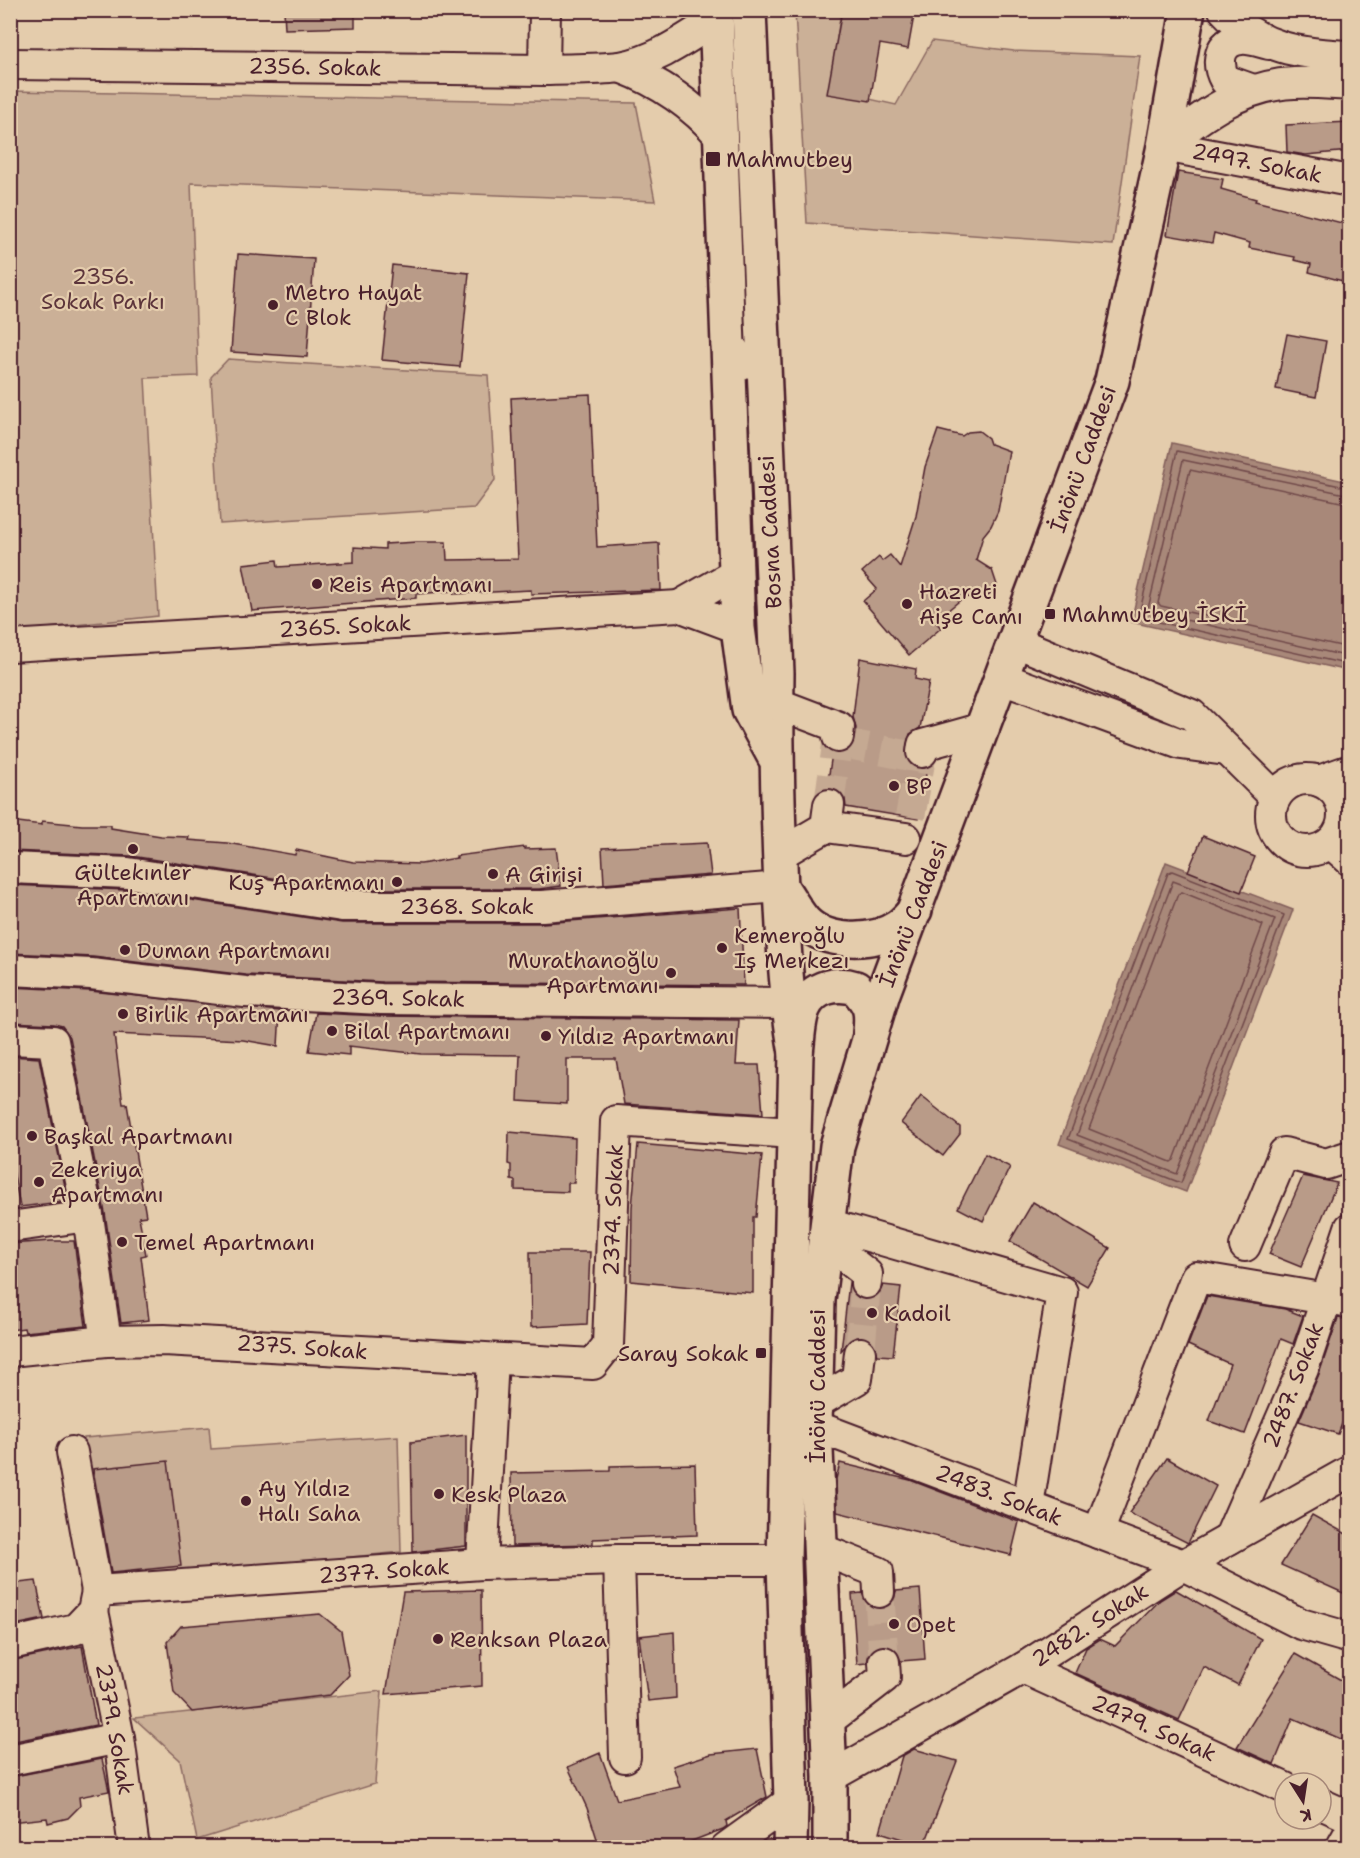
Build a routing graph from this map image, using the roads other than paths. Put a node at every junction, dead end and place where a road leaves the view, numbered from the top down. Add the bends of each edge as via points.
1 (545, 10) edge
2 (749, 10) edge
3 (1188, 10) edge
4 (1224, 10) edge
5 (716, 15) edge
6 (1269, 44) junction
7 (1350, 56) edge
8 (10, 64) edge
9 (620, 67) junction
10 (544, 70) junction
11 (1350, 85) edge
12 (1253, 90) junction
13 (1164, 146) junction
14 (721, 150) junction
15 (1350, 181) edge
16 (756, 211) junction
17 (728, 345) junction
18 (763, 397) junction
19 (735, 574) junction
20 (679, 606) junction
21 (738, 628) junction
22 (1016, 642) junction
23 (10, 646) edge
24 (1002, 678) junction
25 (776, 688) junction
26 (984, 728) junction
27 (838, 737) tunnel mouth
28 (1226, 750) junction
29 (922, 752) tunnel mouth
30 (776, 760) junction
31 (1350, 770) edge
32 (1319, 781) junction
33 (1275, 797) junction
34 (1340, 851) edge
35 (780, 854) junction
36 (10, 868) edge
37 (927, 878) junction
38 (781, 886) junction
39 (915, 910) junction
40 (10, 970) edge
41 (787, 1003) junction
42 (10, 1039) edge
43 (869, 1040) junction
44 (796, 1053) junction
45 (793, 1133) junction
46 (1350, 1156) edge
47 (88, 1216) junction
48 (10, 1227) edge
49 (1350, 1228) edge
50 (826, 1232) junction
51 (1245, 1246) dead end
52 (866, 1283) tunnel mouth
53 (1338, 1301) edge
54 (106, 1341) junction
55 (10, 1351) edge
56 (860, 1353) tunnel mouth
57 (493, 1359) junction
58 (593, 1364) joint
59 (816, 1414) junction
60 (72, 1452) dead end
61 (1350, 1471) edge
62 (1321, 1487) junction
63 (1350, 1499) edge
64 (1028, 1506) junction
65 (1098, 1533) junction
66 (1229, 1539) junction
67 (820, 1549) junction
68 (619, 1560) junction
69 (784, 1560) junction
70 (482, 1564) junction
71 (1183, 1565) junction
72 (879, 1592) tunnel mouth
73 (95, 1601) junction
74 (1350, 1638) edge
75 (10, 1644) edge
76 (884, 1662) tunnel mouth
77 (1023, 1668) junction
78 (828, 1721) junction
79 (119, 1738) junction
80 (625, 1756) dead end
81 (10, 1760) edge
82 (830, 1777) junction
83 (1273, 1783) edge
84 (791, 1801) junction
85 (1333, 1809) edge
86 (1350, 1817) edge
87 (1350, 1832) edge
88 (134, 1848) edge
89 (726, 1848) edge
90 (789, 1848) edge
91 (830, 1848) edge
92 (1341, 1848) edge

1 - 10 street
2 - 16 main road, Bosna Caddesi
3 - 13 main road, İnönü Caddesi
4 - 6 street
5 - 9 street via 679,44
5 - 14 main road
6 - 7 street via 1284,50
6 - 12 street via 1240,39 1222,51 1219,70 1225,80
8 - 10 street, 2356. Sokak
9 - 10 street, 2356. Sokak
9 - 14 street via 656,82 678,97
11 - 12 street via 1293,83
12 - 13 street via 1203,115
13 - 15 street, 2497. Sokak
13 - 22 main road, İnönü Caddesi via 1113,381
14 - 16 main road
14 - 17 main road
16 - 18 main road, Bosna Caddesi
17 - 18 main road
17 - 19 main road
18 - 25 main road, Bosna Caddesi
19 - 20 street, 2365. Sokak
19 - 21 main road
20 - 21 street, 2365. Sokak
20 - 23 street, 2365. Sokak
21 - 25 main road
21 - 30 main road via 749,710
22 - 24 main road, İnönü Caddesi
22 - 28 street via 1192,714
24 - 26 main road, İnönü Caddesi
24 - 28 street via 1180,744
25 - 27 street via 839,727
25 - 30 main road, Bosna Caddesi
26 - 29 street via 923,745
26 - 37 main road, İnönü Caddesi
28 - 33 street
30 - 35 main road, Bosna Caddesi
31 - 32 street
32 - 33 street via 1294,781
32 - 34 street via 1330,787 1343,808
33 - 34 street via 1271,822 1284,843 1308,851
35 - 37 street via 827,816 908,828
35 - 38 main road, Bosna Caddesi
36 - 38 street, 2368. Sokak via 128,873 342,906 542,906
37 - 39 main road, İnönü Caddesi
38 - 39 main road via 806,922 839,938 878,937 899,927
38 - 41 main road, Bosna Caddesi
39 - 43 main road, İnönü Caddesi
40 - 41 street, 2369. Sokak via 91,974 245,992 381,999
41 - 44 main road, Bosna Caddesi
42 - 47 street via 53,1041
43 - 44 main road via 872,1012 866,999 856,988 833,984 820,990 804,1006
43 - 50 main road, İnönü Caddesi via 837,1146
44 - 45 main road, İnönü Caddesi
45 - 58 street, 2374. Sokak via 616,1121 608,1346
45 - 69 main road, İnönü Caddesi
46 - 51 street via 1326,1164 1284,1153
47 - 48 street
47 - 54 street
49 - 53 street, 2487. Sokak
50 - 52 street via 867,1274
50 - 59 main road, İnönü Caddesi via 818,1300
50 - 64 street via 1062,1292
53 - 65 street via 1196,1277
53 - 66 street, 2487. Sokak via 1303,1369
54 - 55 street, 2375. Sokak
54 - 57 street, 2375. Sokak via 213,1342
56 - 59 street via 857,1379
57 - 58 street, 2375. Sokak
57 - 70 street
59 - 64 street, 2483. Sokak
59 - 67 main road, İnönü Caddesi
60 - 73 street, 2379. Sokak
61 - 62 street, 2482. Sokak
62 - 63 street
62 - 66 street, 2482. Sokak
64 - 65 street, 2483. Sokak
65 - 71 street, 2483. Sokak
66 - 71 street, 2482. Sokak
67 - 72 street via 878,1572
67 - 78 main road, İnönü Caddesi
68 - 69 street, 2377. Sokak
68 - 70 street, 2377. Sokak
68 - 80 street
69 - 84 main road, İnönü Caddesi
70 - 73 street, 2377. Sokak
71 - 74 street, 2483. Sokak via 1301,1624
71 - 77 street, 2482. Sokak
73 - 75 street via 76,1629
73 - 79 street, 2379. Sokak
76 - 78 street via 885,1677
77 - 82 street, 2482. Sokak
77 - 83 street, 2479. Sokak
78 - 82 main road, İnönü Caddesi
79 - 81 street
79 - 88 street, 2379. Sokak
82 - 91 main road, İnönü Caddesi
84 - 89 street
84 - 90 main road, İnönü Caddesi
85 - 86 street
87 - 92 street

